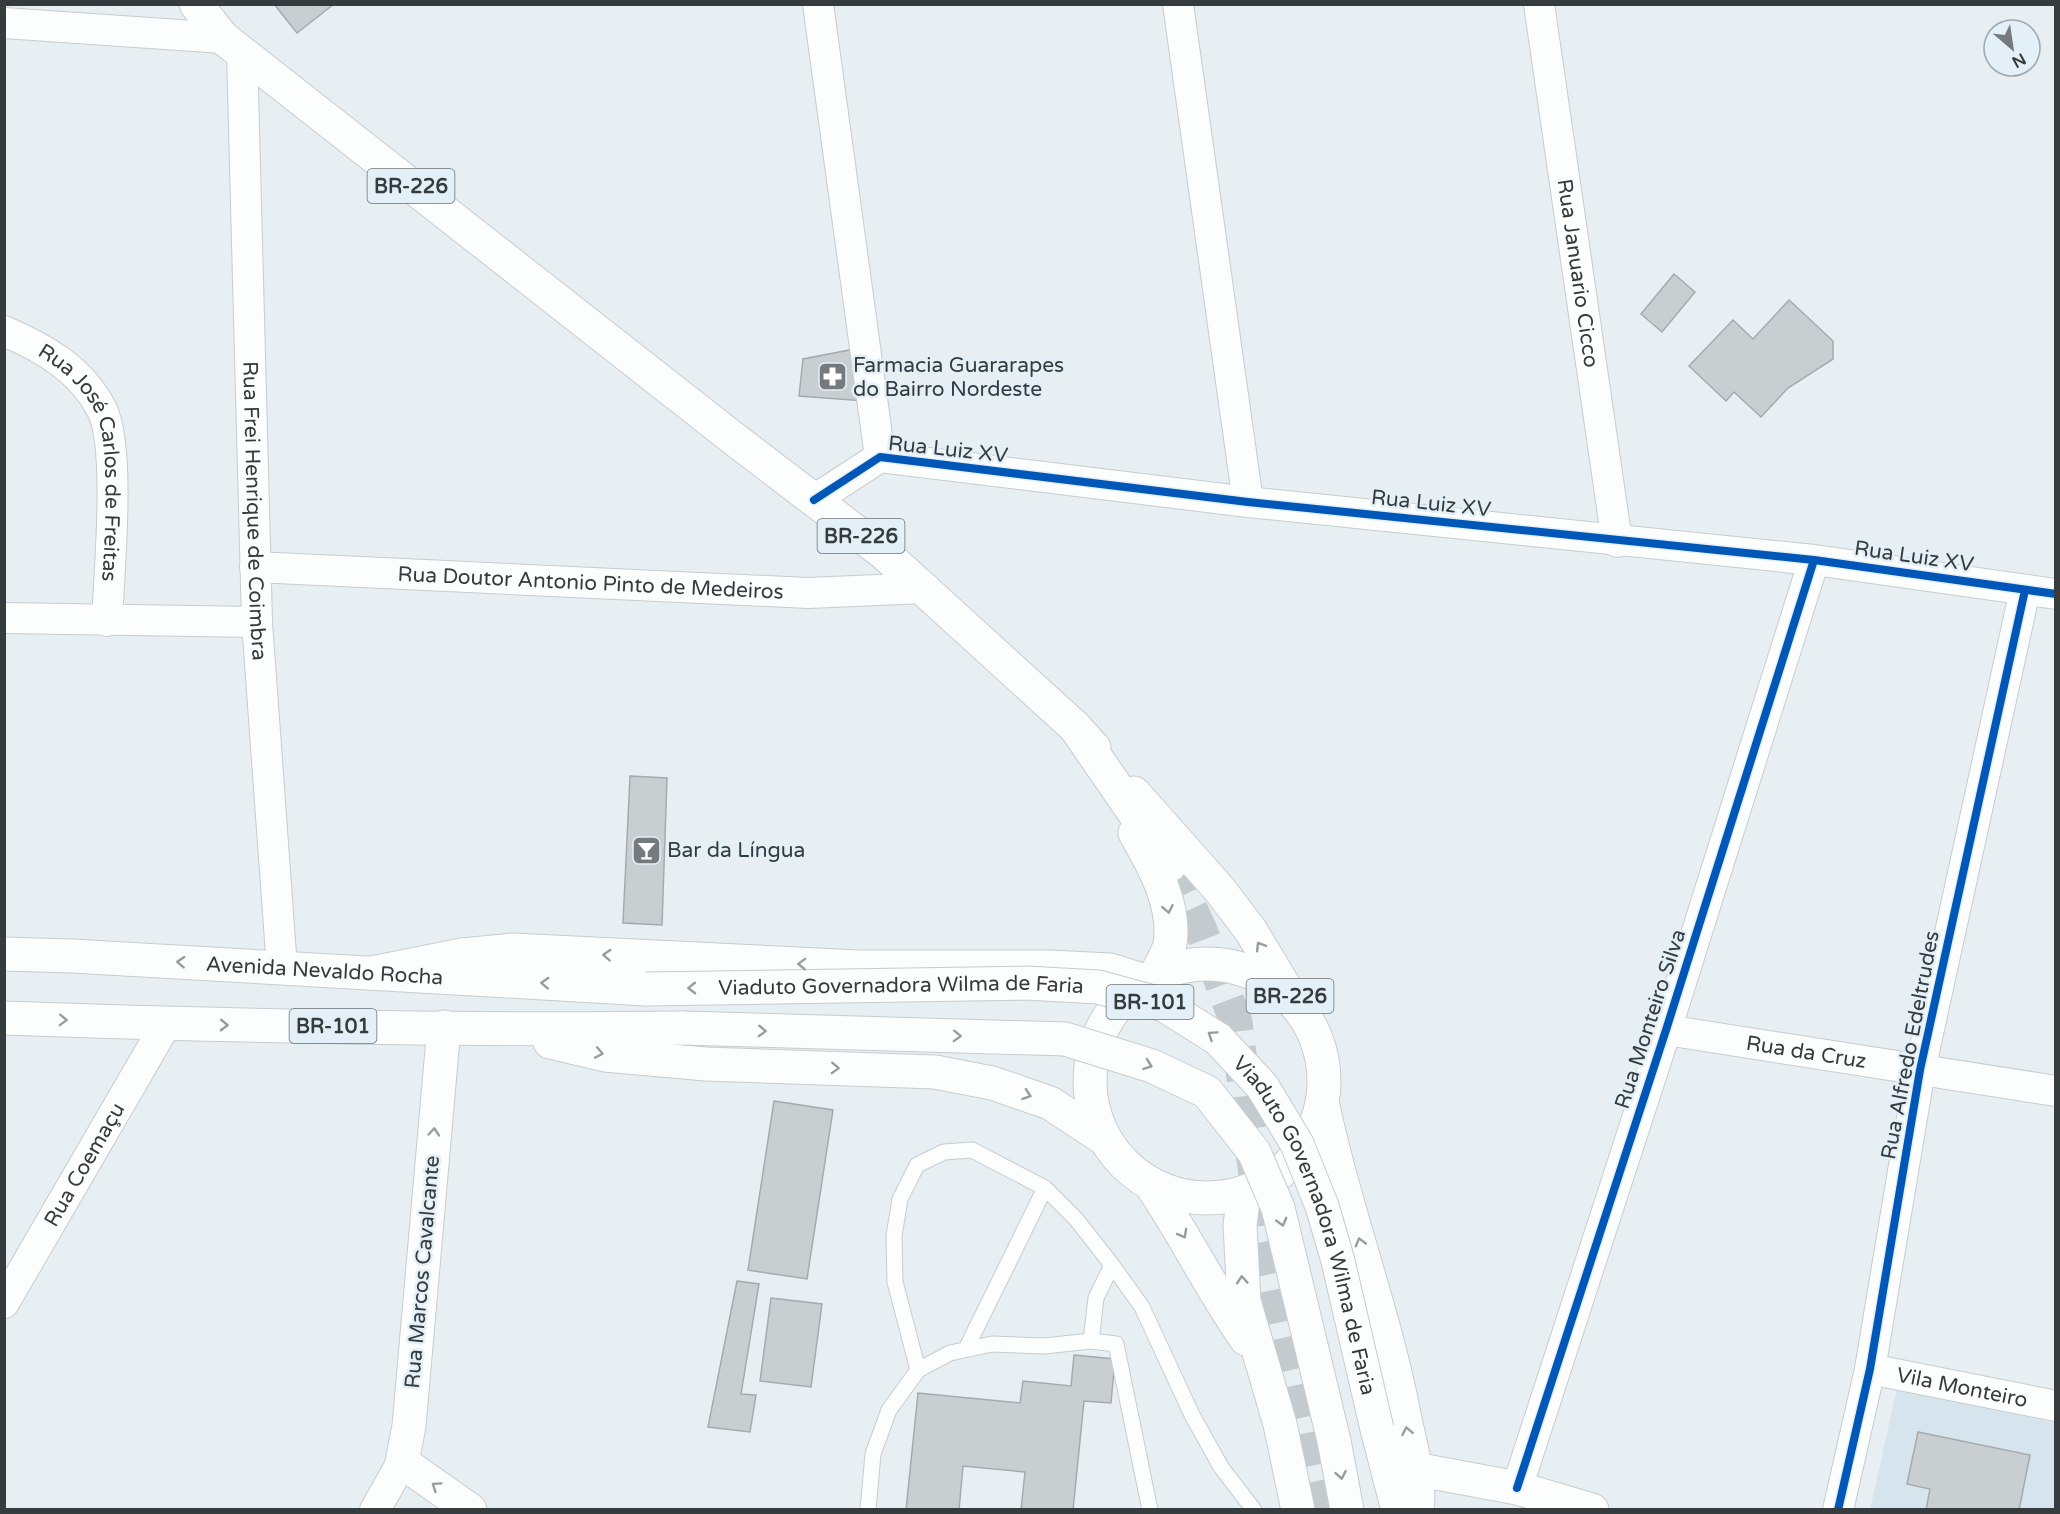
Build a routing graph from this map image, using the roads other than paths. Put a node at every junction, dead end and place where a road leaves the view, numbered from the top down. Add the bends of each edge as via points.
1 (196, 4) edge
2 (818, 4) edge
3 (1178, 4) edge
4 (1539, 4) edge
5 (4, 23) edge
6 (232, 45) junction
7 (4, 331) edge
8 (880, 457) junction
9 (814, 500) junction
10 (1248, 502) junction
11 (1617, 542) junction
12 (1814, 560) junction
13 (255, 567) junction
14 (925, 588) junction
15 (2025, 590) junction
16 (2055, 594) edge
17 (4, 618) edge
18 (107, 621) junction
19 (257, 622) junction
20 (1075, 727) junction
21 (1170, 865) tunnel mouth
22 (4, 954) edge
23 (282, 968) junction
24 (372, 973) junction
25 (1150, 978) junction
26 (646, 989) joint
27 (1290, 996) junction
28 (4, 1018) edge
29 (166, 1024) junction
30 (444, 1027) junction
31 (1666, 1030) junction
32 (501, 1031) junction
33 (1920, 1070) junction
34 (2055, 1091) edge
35 (1323, 1106) junction
36 (1103, 1138) junction
37 (1151, 1185) junction
38 (1045, 1188) junction
39 (1244, 1193) junction
40 (1112, 1265) junction
41 (4, 1304) edge
42 (1091, 1341) junction
43 (966, 1349) junction
44 (1259, 1357) junction
45 (1870, 1369) junction
46 (918, 1370) junction
47 (2055, 1406) edge
48 (402, 1462) junction
49 (1415, 1469) junction
50 (1516, 1488) junction
51 (375, 1509) edge
52 (470, 1509) edge
53 (868, 1509) edge
54 (1150, 1509) edge
55 (1254, 1509) edge
56 (1298, 1509) edge
57 (1347, 1509) edge
58 (1398, 1509) edge
59 (1417, 1509) edge
60 (1592, 1509) edge
61 (1838, 1509) edge

1 - 6 main road, BR-226
2 - 8 street, Rua Luiz XV
3 - 10 street
4 - 11 street, Rua Januario Cicco
5 - 6 street
6 - 9 main road, BR-226
6 - 13 street, Rua Frei Henrique de Coimbra
7 - 18 street, Rua José Carlos de Freitas via 42,347 77,374 103,411 112,452
8 - 9 street, Rua Luiz XV
8 - 10 street, Rua Luiz XV
9 - 14 main road, BR-226
10 - 11 street, Rua Luiz XV
11 - 12 street, Rua Luiz XV
12 - 15 street, Rua Luiz XV
12 - 31 street, Rua Monteiro Silva
13 - 14 street, Rua Doutor Antonio Pinto de Medeiros via 808,594
13 - 19 street, Rua Frei Henrique de Coimbra
14 - 20 main road, BR-226
15 - 16 street, Rua Luiz XV
15 - 33 street, Rua Alfredo Edeltrudes
17 - 18 street
18 - 19 street
19 - 23 street, Rua Frei Henrique de Coimbra
20 - 21 main road
20 -> 25 main road, BR-226 via 1148,856 1170,909 1170,946
27 -> 20 main road, BR-226 via 1251,931 1220,890
23 -> 22 main road, Avenida Nevaldo Rocha / BR-101
23 - 24 main road, Avenida Nevaldo Rocha / BR-101
25 -> 24 main road via 1110,970 1050,967 858,967 513,950 462,955
26 -> 24 main road, Avenida Nevaldo Rocha / BR-101
25 - 27 main road, BR-226 via 1202,963 1250,970
25 - 36 main road, BR-226 via 1118,1004 1095,1046 1089,1069 1091,1105
58 -> 26 main road, Viaduto Governadora Wilma de Faria / BR-101, bridge via 1322,1206 1297,1144 1262,1086 1218,1039 1164,1005 1098,987 1027,983
27 - 35 main road, BR-226 via 1319,1042 1325,1062
28 -> 29 main road, BR-101
29 -> 30 main road, BR-101
29 - 41 street, Rua Coemaçu
30 - 32 main road, BR-101
48 -> 30 main road, Rua Marcos Cavalcante via 409,1425
31 - 33 street, Rua da Cruz
31 - 50 street, Rua Monteiro Silva
32 -> 36 main road via 604,1055 706,1064 935,1072 992,1083 1050,1103
32 -> 57 main road, Viaduto Governadora Wilma de Faria / BR-101, bridge via 683,1028 1065,1039 1152,1066 1207,1092 1254,1152 1278,1208
33 - 34 street, Rua da Cruz
33 - 45 street, Rua Alfredo Edeltrudes
35 - 39 main road, BR-226 via 1309,1141 1293,1162 1272,1179
49 -> 35 main road via 1395,1365 1335,1162
36 - 37 main road, BR-226 via 1125,1167
37 - 39 main road, BR-226 via 1181,1196 1213,1199
37 -> 44 main road via 1181,1229 1220,1301
38 - 40 lane via 1076,1219
38 - 43 lane
38 - 46 lane via 972,1150 944,1152 917,1165 900,1199 894,1236 895,1282
44 -> 39 main road via 1244,1301 1240,1225
40 - 42 lane via 1096,1299
40 - 55 lane via 1142,1307 1221,1467
42 - 43 lane via 1044,1346 992,1344
42 - 54 lane via 1116,1344
43 - 46 lane
44 - 56 main road via 1280,1424
45 - 47 street, Vila Monteiro
45 - 61 street, Rua Alfredo Edeltrudes
46 - 53 lane via 889,1410 873,1454
48 - 51 street, Rua Marcos Cavalcante
52 -> 48 main road
49 - 50 main road
49 - 59 main road
50 - 60 main road

